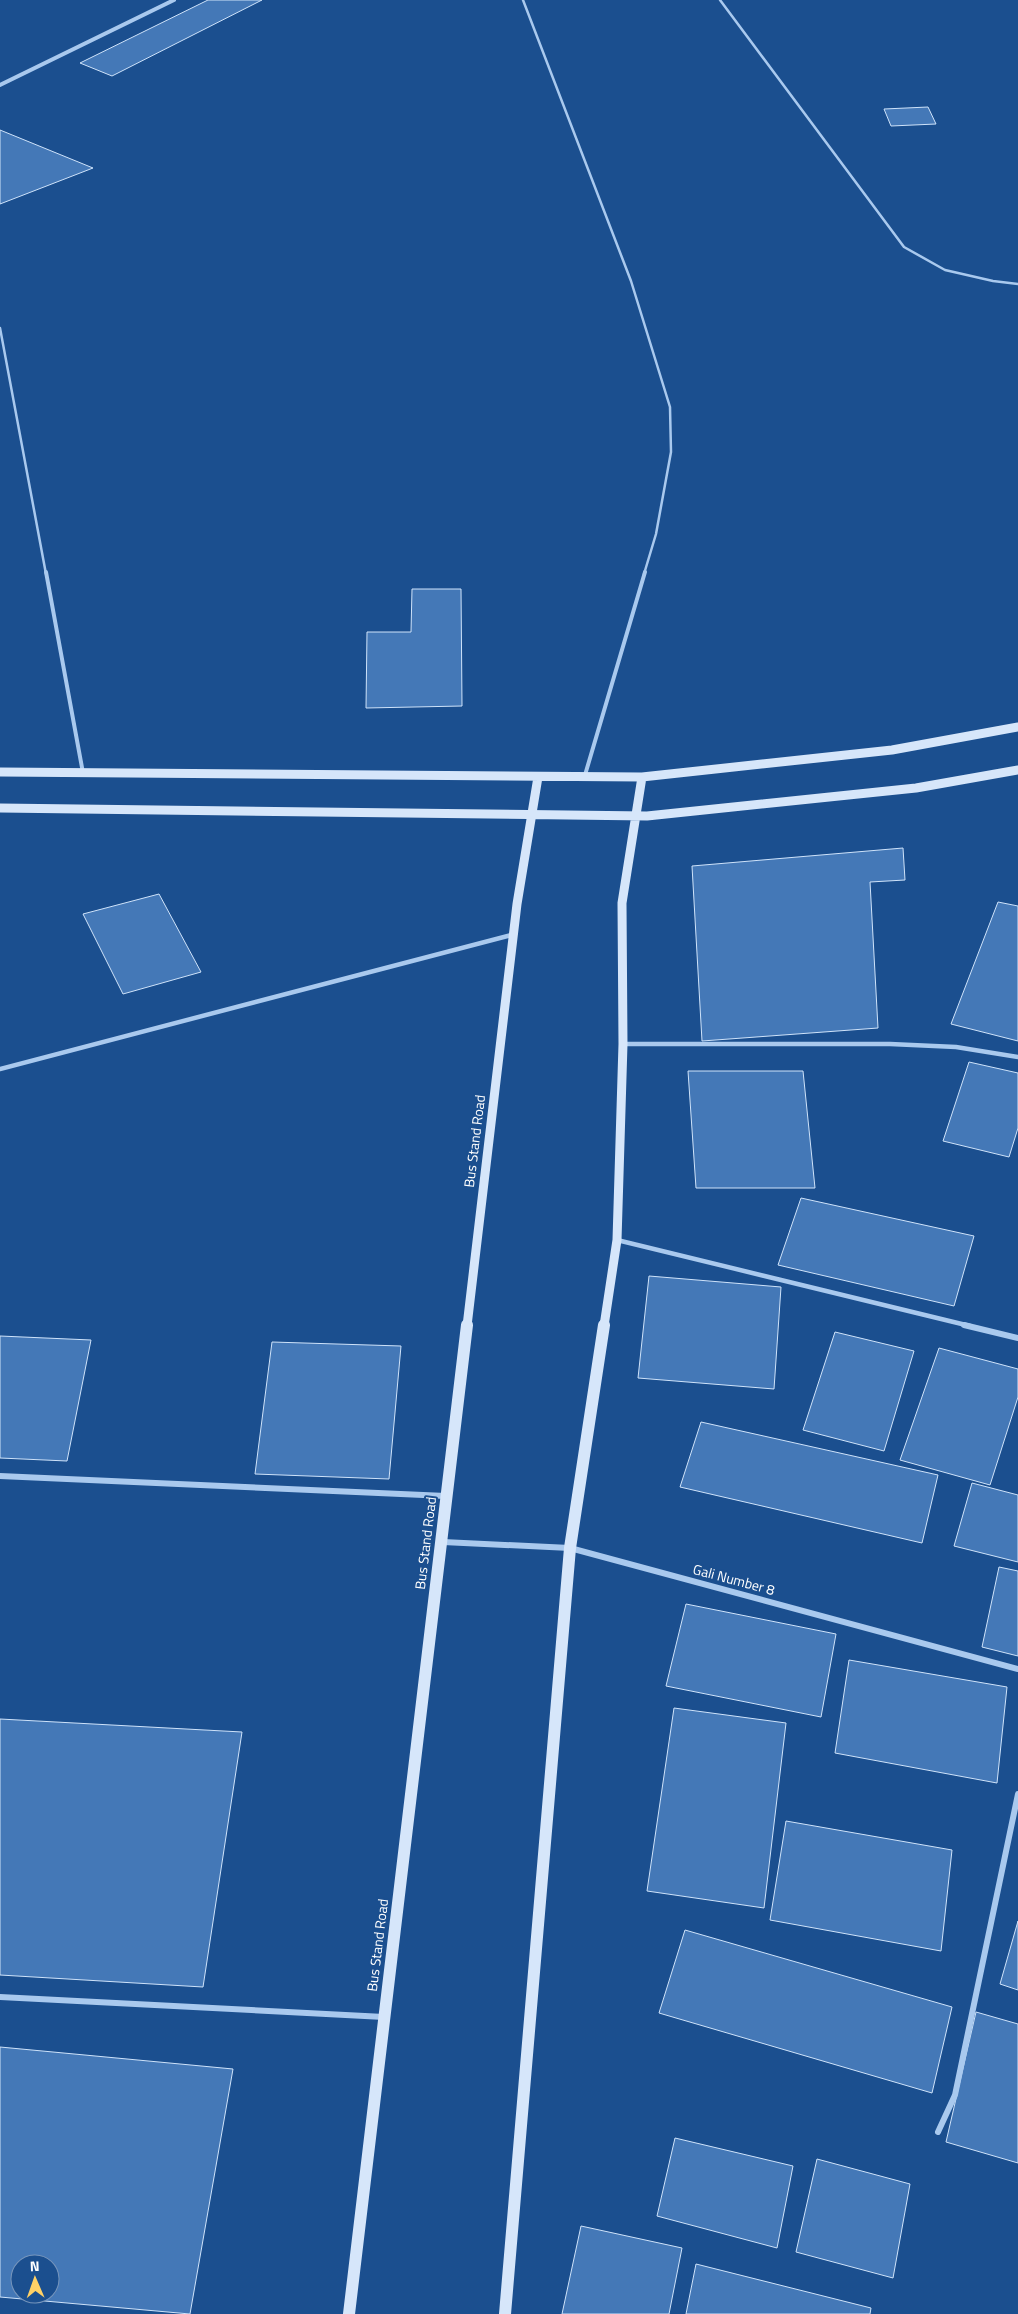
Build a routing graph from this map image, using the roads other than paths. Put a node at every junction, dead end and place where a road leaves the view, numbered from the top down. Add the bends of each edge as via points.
1 (174, 0) edge
2 (524, 0) edge
3 (720, 0) edge
4 (0, 85) edge
5 (1018, 284) edge
6 (0, 328) edge
7 (1018, 727) edge
8 (1018, 770) edge
9 (0, 772) edge
10 (83, 773) junction
11 (538, 777) junction
12 (584, 777) junction
13 (642, 777) junction
14 (0, 808) edge
15 (532, 815) junction
16 (636, 815) junction
17 (515, 934) junction
18 (623, 1044) junction
19 (1018, 1057) edge
20 (0, 1069) edge
21 (617, 1240) junction
22 (1018, 1338) edge
23 (0, 1476) edge
24 (446, 1496) junction
25 (440, 1541) junction
26 (570, 1548) junction
27 (1018, 1669) edge
28 (1018, 1794) edge
29 (0, 1997) edge
30 (384, 2017) junction
31 (938, 2132) dead end
32 (349, 2314) edge
33 (505, 2314) edge

1 - 4 street
2 - 12 lane via 631,281 670,407 671,452 656,534
3 - 5 lane via 904,247 944,270
6 - 10 lane
7 - 13 street via 892,750
8 - 16 street via 916,788
9 - 10 street
10 - 11 street
11 - 12 street
11 - 15 street, Bus Stand Road
12 - 13 street
13 - 16 street
14 - 15 street
15 - 16 street
15 - 17 street, Bus Stand Road
16 - 18 street via 622,903
17 - 20 street
17 - 24 street, Bus Stand Road
18 - 19 street via 890,1044 956,1047
18 - 21 street
21 - 22 street
21 - 26 street
23 - 24 street
24 - 25 street, Bus Stand Road
25 - 26 street, Gali Number 8
25 - 30 street, Bus Stand Road
26 - 27 street, Gali Number 8
26 - 33 street
28 - 31 street via 955,2095
29 - 30 street
30 - 32 street, Bus Stand Road

